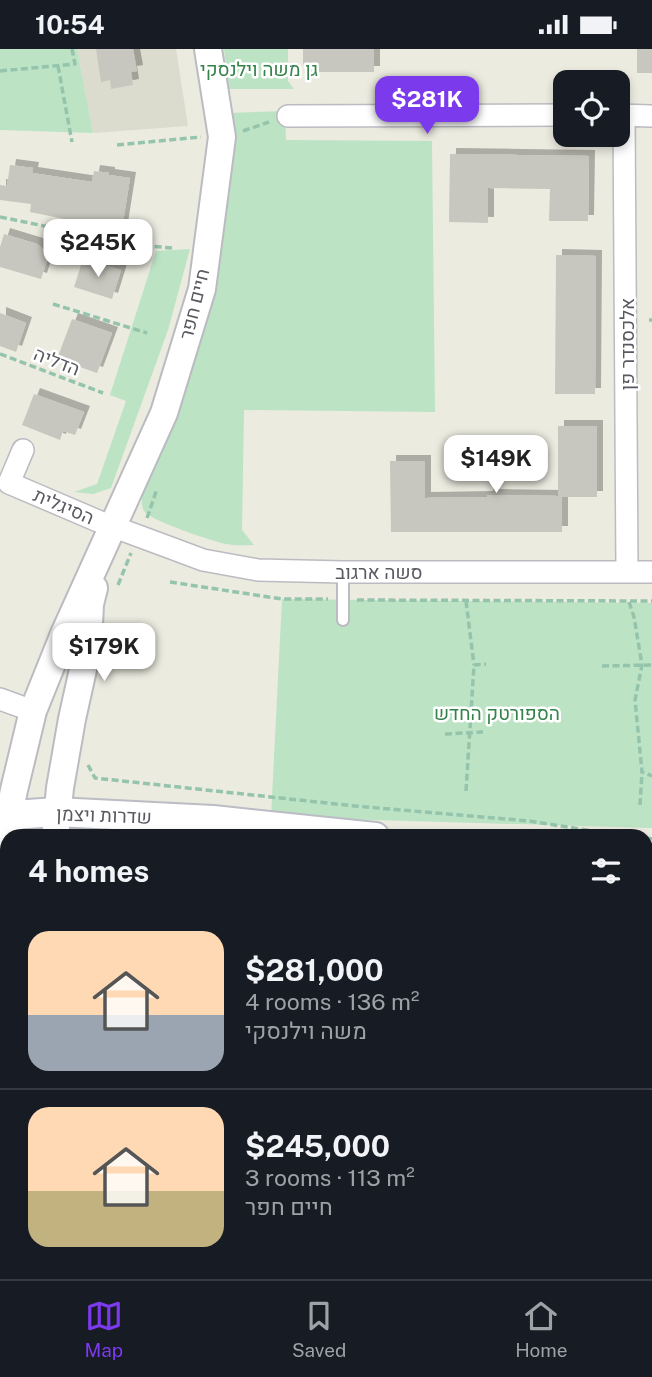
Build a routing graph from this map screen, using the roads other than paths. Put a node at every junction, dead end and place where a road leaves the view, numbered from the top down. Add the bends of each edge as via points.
1 (208, 49) edge
2 (553, 115) edge
3 (630, 115) edge
4 (652, 115) edge
5 (288, 116) road end
6 (622, 147) edge
7 (23, 450) dead end
8 (109, 536) junction
9 (343, 572) junction
10 (627, 572) junction
11 (652, 572) edge
12 (343, 620) dead end
13 (0, 699) edge
14 (33, 711) junction
15 (6, 823) edge
16 (56, 824) edge
17 (299, 829) edge

1 - 8 street, חיים חפר via 222,137 202,289 164,413
2 - 5 street
3 - 4 street
6 - 10 street, אלכסנדר פן
7 - 8 street, הסיגלית via 9,483
8 - 9 street, סשה ארגוב via 228,565
8 - 14 street, חיים חפר
8 - 16 street, חיים חפר via 90,604 88,647
9 - 10 street, סשה ארגוב
9 - 12 lane
10 - 11 street, סשה ארגוב
13 - 14 street
14 - 15 street, חיים חפר
15 - 16 main road, שדרות ויצמן
16 - 17 main road, שדרות ויצמן via 213,820

